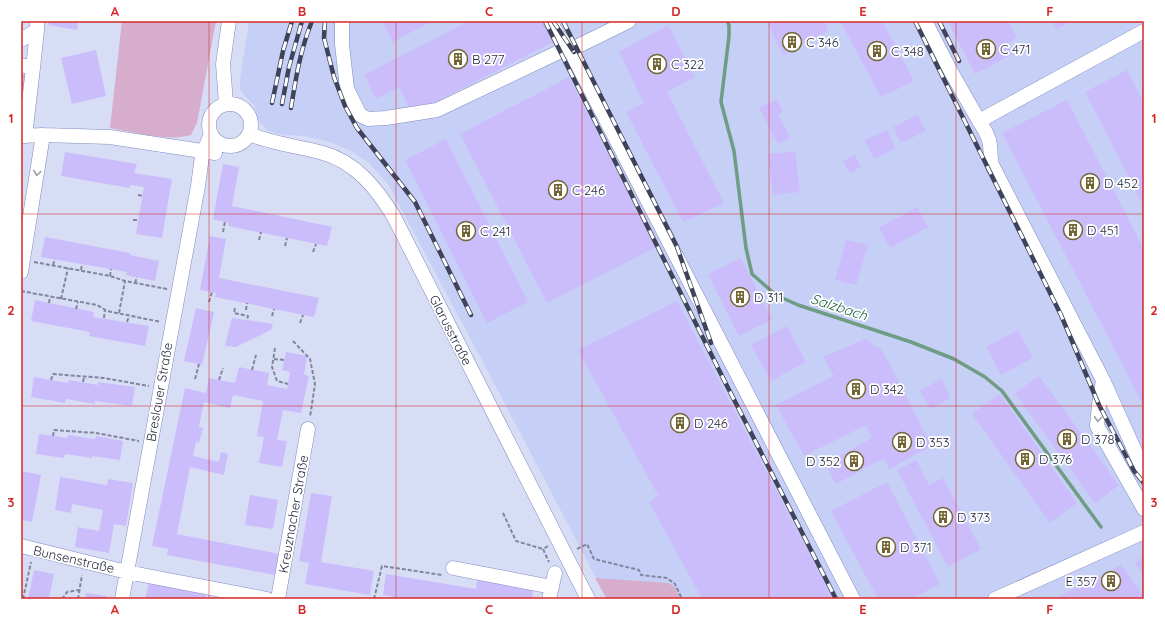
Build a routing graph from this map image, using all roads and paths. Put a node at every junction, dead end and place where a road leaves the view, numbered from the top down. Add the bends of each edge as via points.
1 (229, 21) edge
2 (342, 21) edge
3 (550, 21) edge
4 (629, 21) edge
5 (926, 21) edge
6 (37, 25) edge
7 (1144, 31) edge
8 (21, 40) edge
9 (570, 50) junction
10 (27, 67) edge
11 (226, 104) junction
12 (979, 121) junction
13 (249, 134) junction
14 (43, 135) junction
15 (23, 136) edge
16 (215, 150) junction
17 (138, 195) dead end
18 (143, 196) dead end
19 (133, 220) dead end
20 (138, 220) dead end
21 (225, 221) dead end
22 (223, 232) dead end
23 (261, 232) dead end
24 (287, 238) dead end
25 (259, 240) dead end
26 (316, 244) dead end
27 (285, 246) dead end
28 (313, 252) dead end
29 (55, 259) dead end
30 (82, 264) dead end
31 (53, 265) junction
32 (22, 266) edge
33 (68, 268) junction
34 (81, 270) junction
35 (111, 270) dead end
36 (110, 276) junction
37 (137, 277) dead end
38 (125, 281) junction
39 (135, 283) junction
40 (21, 292) edge
41 (178, 292) junction
42 (212, 292) dead end
43 (50, 297) junction
44 (61, 299) junction
45 (78, 302) junction
46 (210, 302) dead end
47 (49, 303) dead end
48 (247, 303) dead end
49 (235, 308) dead end
50 (76, 309) dead end
51 (274, 309) dead end
52 (105, 310) junction
53 (246, 310) dead end
54 (119, 313) junction
55 (129, 315) junction
56 (303, 315) dead end
57 (272, 316) dead end
58 (104, 318) dead end
59 (247, 320) dead end
60 (127, 322) dead end
61 (300, 323) dead end
62 (172, 325) junction
63 (293, 341) dead end
64 (275, 348) dead end
65 (256, 355) dead end
66 (273, 359) junction
67 (284, 360) dead end
68 (199, 364) dead end
69 (223, 368) dead end
70 (252, 370) dead end
71 (84, 377) junction
72 (195, 379) dead end
73 (51, 380) dead end
74 (118, 380) junction
75 (220, 380) dead end
76 (1103, 380) junction
77 (83, 382) dead end
78 (288, 384) dead end
79 (117, 385) dead end
80 (160, 388) junction
81 (308, 428) joint
82 (83, 432) junction
83 (53, 436) dead end
84 (82, 437) dead end
85 (150, 444) junction
86 (1144, 471) edge
87 (1144, 510) edge
88 (503, 513) dead end
89 (1144, 532) edge
90 (28, 548) edge
91 (580, 548) dead end
92 (543, 549) dead end
93 (84, 562) junction
94 (453, 568) joint
95 (127, 572) junction
96 (552, 586) edge
97 (79, 590) junction
98 (23, 599) edge
99 (62, 599) edge
100 (78, 599) edge
101 (122, 599) edge
102 (267, 599) edge
103 (278, 599) edge
104 (374, 599) edge
105 (588, 599) edge
106 (682, 599) edge
107 (852, 599) edge
108 (995, 599) edge

1 - 11 street via 223,64
2 - 9 street via 347,89 360,115 368,119 437,110 561,50
3 - 9 street
4 - 9 street
5 - 12 street
6 - 8 street
6 - 10 street
7 - 12 street
9 - 107 street
10 - 15 street
11 - 13 street via 236,104 245,110 250,124
11 - 16 street, Breslauer Straße via 216,109 210,118 209,128
12 - 76 street via 988,135 992,165
13 - 16 street via 235,145
13 - 105 street, Glarusstraße via 272,143 324,154 345,163 361,174 383,200 394,217
14 - 15 street
14 - 16 street via 110,137
14 -> 32 street
16 - 41 street, Breslauer Straße via 201,162
17 - 18 path
19 - 20 path
21 - 22 path
23 - 25 path
24 - 27 path
26 - 28 path
29 - 31 path
30 - 34 path
31 - 32 path
31 - 33 path
33 - 34 path
33 - 44 path
34 - 36 path
35 - 36 path
36 - 38 path
37 - 39 path
38 - 39 path
38 - 54 path
39 - 41 path
40 - 43 path
41 - 62 street, Breslauer Straße
42 - 46 path
43 - 44 path
43 - 47 path
44 - 45 path
45 - 50 path
45 - 52 path via 97,305
48 - 53 path
49 - 59 path via 234,313 248,316
51 - 57 path
52 - 54 path
52 - 58 path
54 - 55 path
55 - 60 path
55 - 62 path
56 - 61 path
62 - 80 street, Breslauer Straße
63 - 81 path via 310,359 315,384
64 - 66 path
65 - 70 path
66 - 67 path
66 - 78 path via 272,367 277,381
68 - 72 path
69 - 75 path
71 - 73 path via 52,374
71 - 74 path
71 - 77 path
74 - 79 path
74 - 80 path
76 - 86 street
76 -> 87 street via 1097,426
80 - 85 street, Breslauer Straße
81 - 103 street, Kreuznacher Straße
82 - 83 path via 54,430
82 - 84 path
82 - 85 path
85 - 95 street, Breslauer Straße
88 - 92 path via 516,541
89 - 108 street
90 - 93 street, Bunsenstraße
90 - 98 path
91 - 106 path via 587,544 594,559 639,570 641,575 667,578 675,584
93 - 95 street, Bunsenstraße
93 - 97 path
94 - 96 street
94 - 104 path via 447,576 382,566
95 - 101 street, Breslauer Straße
95 - 102 street, Bunsenstraße
97 - 99 path via 67,592
97 - 100 path

